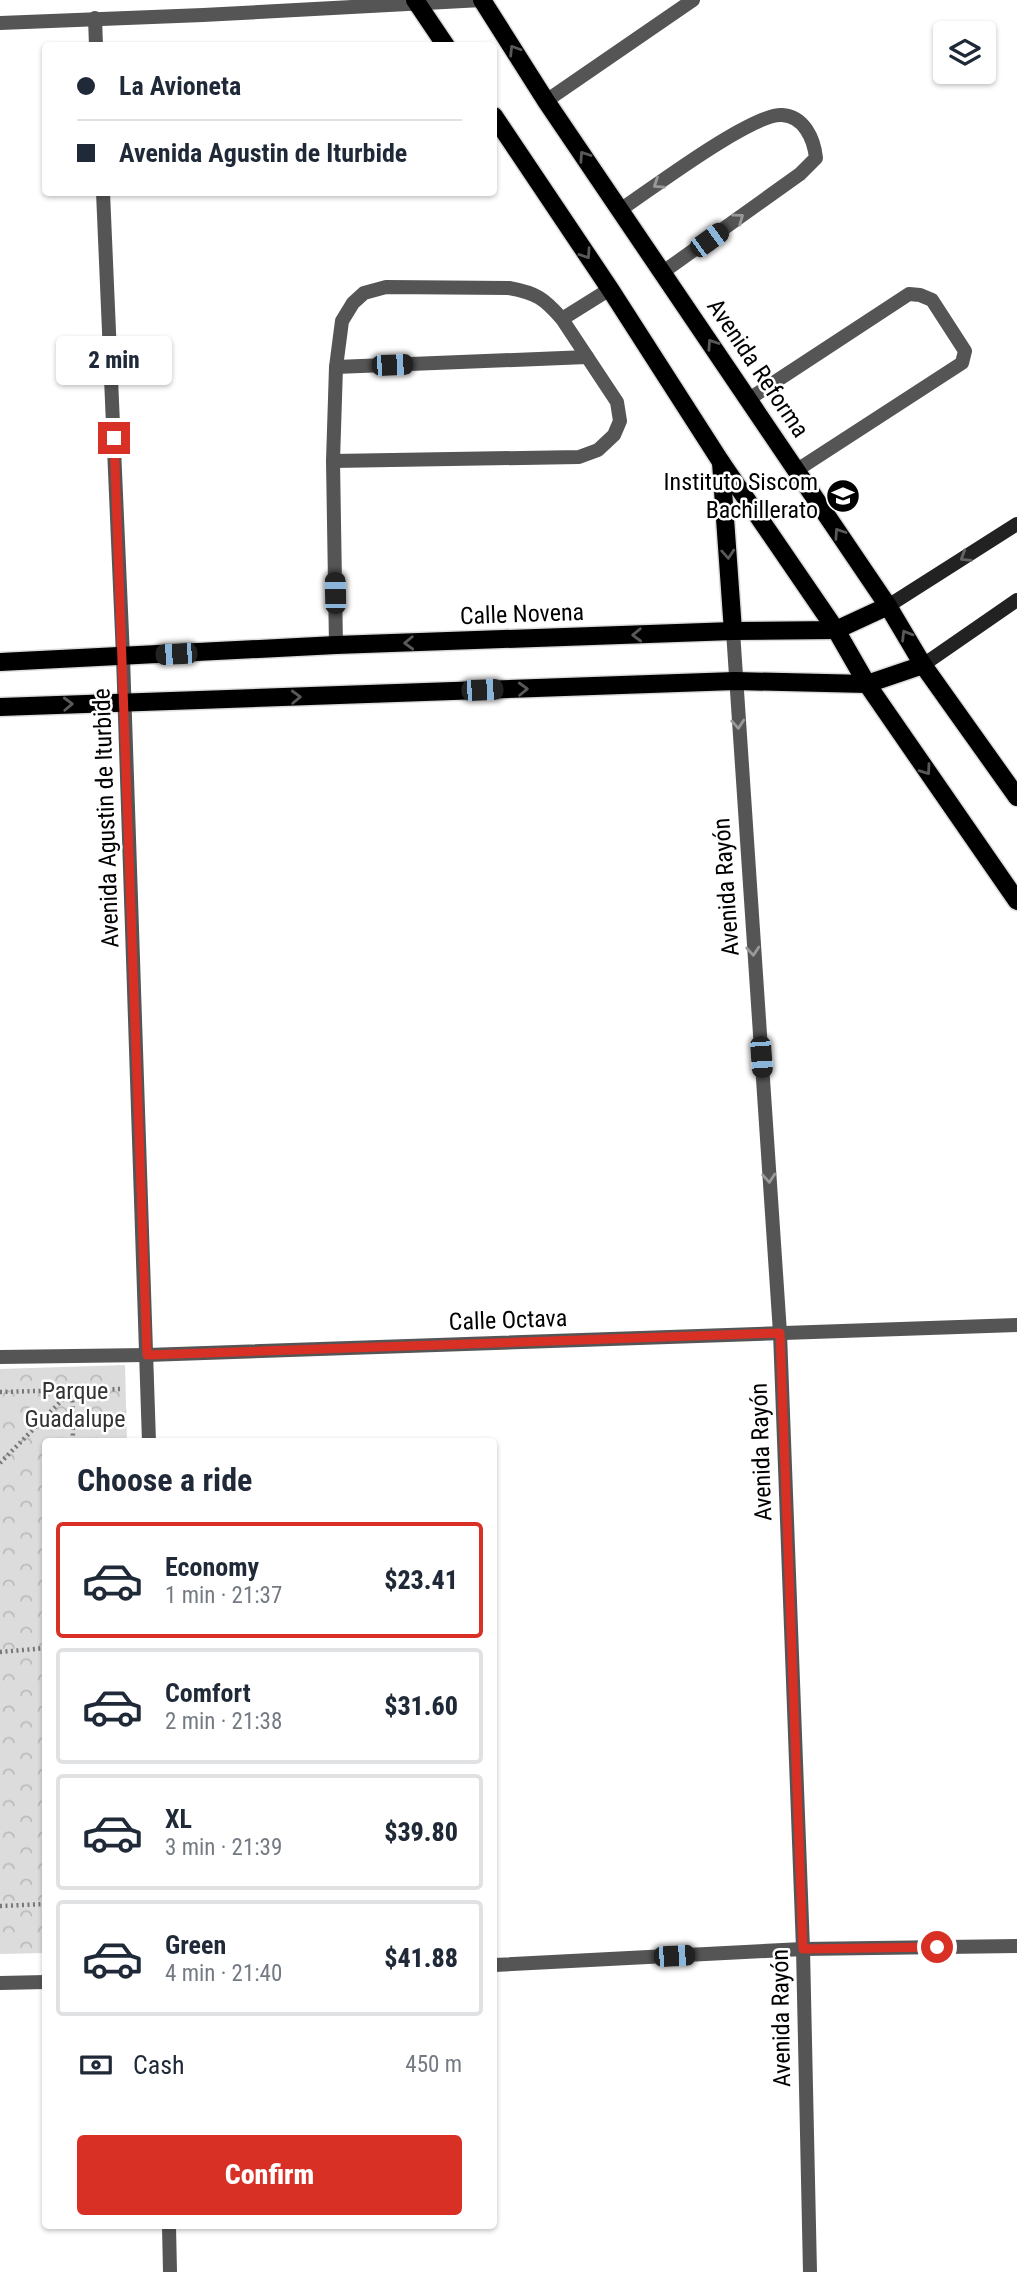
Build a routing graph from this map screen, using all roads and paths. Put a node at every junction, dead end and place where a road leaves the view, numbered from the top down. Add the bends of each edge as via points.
1 (482, 0) edge
2 (693, 0) edge
3 (416, 2) edge
4 (95, 18) junction
5 (0, 23) edge
6 (96, 42) edge
7 (443, 42) edge
8 (546, 101) junction
9 (497, 120) edge
10 (103, 196) edge
11 (620, 210) junction
12 (663, 272) junction
13 (610, 289) junction
14 (562, 319) junction
15 (587, 357) junction
16 (336, 367) junction
17 (749, 399) junction
18 (333, 461) junction
19 (722, 462) junction
20 (797, 470) junction
21 (1017, 524) edge
22 (1017, 600) edge
23 (888, 606) junction
24 (836, 630) junction
25 (733, 631) junction
26 (335, 645) junction
27 (123, 657) junction
28 (0, 662) edge
29 (923, 665) junction
30 (735, 681) junction
31 (867, 684) junction
32 (125, 702) junction
33 (0, 707) edge
34 (1017, 797) edge
35 (1017, 901) edge
36 (1017, 1325) edge
37 (780, 1333) junction
38 (147, 1355) junction
39 (0, 1357) edge
40 (148, 1388) junction
41 (72, 1390) junction
42 (0, 1392) edge
43 (73, 1438) edge
44 (149, 1438) edge
45 (0, 1463) edge
46 (42, 1648) edge
47 (0, 1652) edge
48 (42, 1904) edge
49 (0, 1906) edge
50 (1017, 1946) edge
51 (803, 1949) junction
52 (497, 1965) edge
53 (42, 1982) edge
54 (0, 1983) edge
55 (169, 2229) edge
56 (170, 2272) edge
57 (810, 2272) edge

1 - 3 street
8 -> 1 main road, Avenida Reforma
2 - 8 street
3 - 4 street
3 - 7 main road
4 - 5 street
4 - 6 street
11 -> 8 main road, Avenida Reforma
9 -> 13 main road
10 - 27 street, Avenida Agustin de Iturbide
11 - 12 main road, Avenida Reforma
12 -> 11 street via 816,158 806,128 784,114 768,116 726,138
17 -> 12 main road, Avenida Reforma
13 - 14 street
13 - 19 main road
14 - 15 street
14 - 16 street via 545,299 509,288 386,287 364,293 353,303 342,321
15 - 16 street
15 - 18 street via 617,402 620,421 614,435 598,450 579,457
16 - 18 street
17 - 20 main road, Avenida Reforma
17 - 20 street via 909,294 932,300 965,351 962,363
18 - 26 street
19 - 24 main road
19 -> 25 main road
23 -> 20 main road, Avenida Reforma
21 -> 23 street, Calle Novena
22 - 29 street
23 - 24 main road, Calle Novena
29 -> 23 main road, Avenida Reforma
24 - 25 main road, Calle Novena
24 - 31 main road
25 -> 26 main road, Calle Novena
25 - 30 street, Avenida Rayón
26 - 27 main road, Calle Novena
27 - 28 main road, Calle Novena
27 - 32 street, Avenida Agustin de Iturbide
29 - 31 main road
29 - 34 main road, Avenida Reforma
30 - 31 main road
32 -> 30 main road
30 -> 37 street, Avenida Rayón
31 -> 35 main road
33 -> 32 main road
32 - 38 street, Avenida Agustin de Iturbide
36 - 37 street, Calle Octava
37 - 38 street, Calle Octava
37 - 51 street, Avenida Rayón
38 - 39 street, Calle Octava
38 - 40 street, Avenida Agustin de Iturbide
40 - 41 path
40 - 44 street, Avenida Agustin de Iturbide
41 - 42 path
41 - 43 path
41 - 45 path
46 - 47 path
48 - 49 path
50 - 51 street
51 - 52 street
51 - 57 street, Avenida Rayón
53 - 54 street
55 - 56 street

